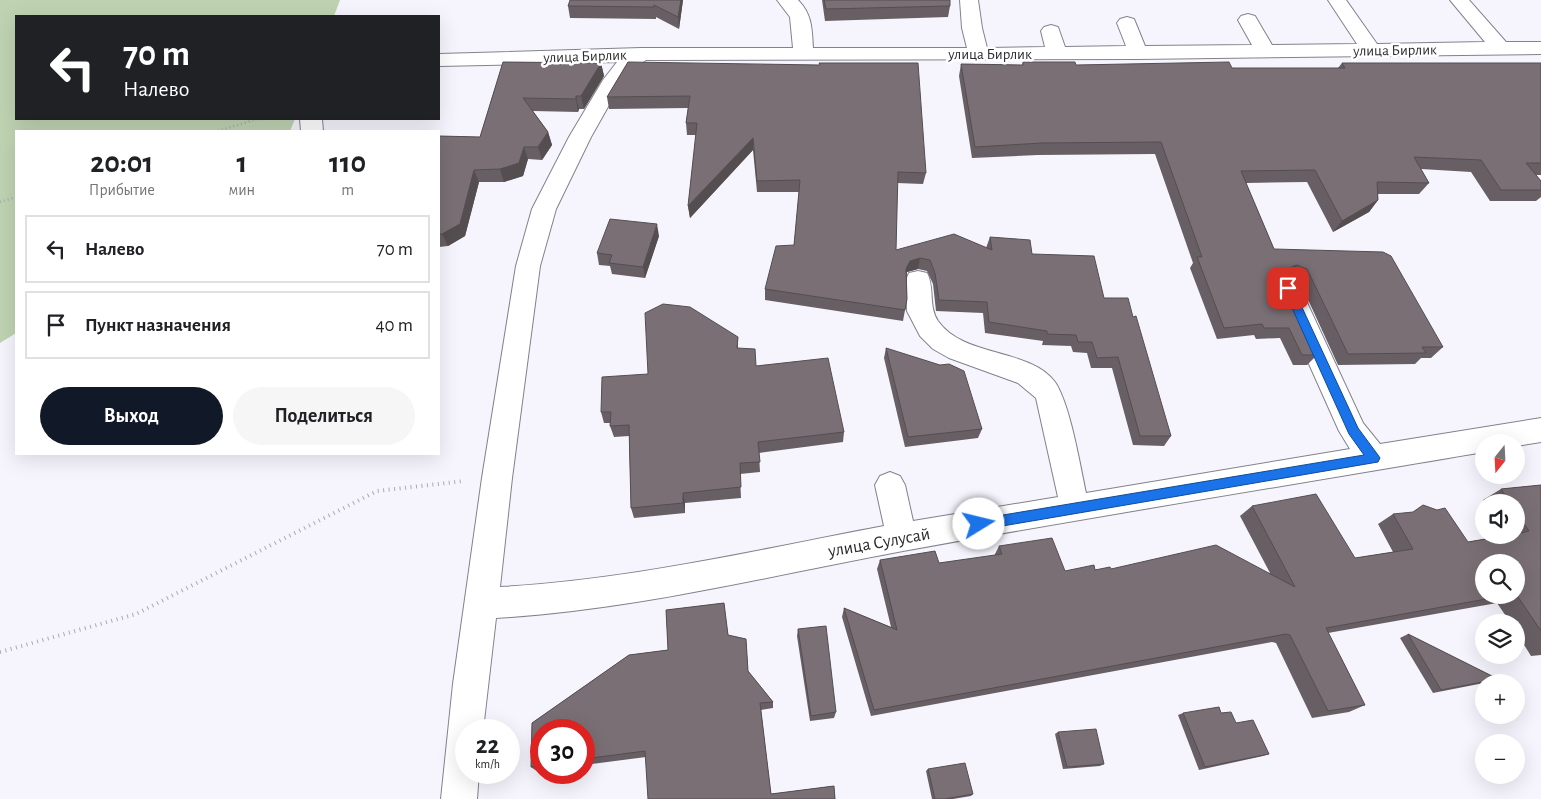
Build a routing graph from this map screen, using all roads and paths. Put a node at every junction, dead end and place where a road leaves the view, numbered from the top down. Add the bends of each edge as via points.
1 (786, 0) edge
2 (951, 0) edge
3 (969, 0) edge
4 (1337, 0) edge
5 (1459, 0) edge
6 (1248, 20) dead end
7 (1127, 23) dead end
8 (1051, 31) dead end
9 (1501, 48) junction
10 (1541, 48) edge
11 (1371, 50) junction
12 (1266, 51) junction
13 (803, 53) junction
14 (1058, 53) junction
15 (1138, 53) junction
16 (641, 54) junction
17 (971, 54) junction
18 (440, 60) edge
19 (254, 120) edge
20 (221, 130) edge
21 (15, 196) edge
22 (0, 202) edge
23 (918, 280) dead end
24 (1288, 288) edge
25 (1541, 430) edge
26 (1374, 458) junction
27 (497, 478) junction
28 (890, 485) dead end
29 (1075, 508) junction
30 (902, 538) junction
31 (482, 603) junction
32 (0, 652) edge
33 (459, 799) edge

1 - 13 street via 802,18
2 - 17 street
3 - 17 street
4 - 11 street
5 - 9 street
6 - 12 street
7 - 15 street
8 - 14 street
9 - 10 street, улица Бирлик
9 - 11 street, улица Бирлик
11 - 12 street, улица Бирлик
12 - 15 street, улица Бирлик
13 - 16 street, улица Бирлик
13 - 17 street, улица Бирлик
14 - 15 street, улица Бирлик
14 - 17 street, улица Бирлик
16 - 18 street, улица Бирлик
16 - 27 street via 623,66 612,80 544,208 528,266
19 - 20 path
21 - 22 path
23 - 29 street via 920,310 936,337 969,356 1026,375 1042,386 1050,398
24 - 26 street via 1354,431
25 - 26 street, улица Сулусай
26 - 29 street, улица Сулусай
27 - 31 street
27 - 32 path via 377,491 136,614
28 - 30 street
29 - 30 street, улица Сулусай
30 - 31 street, улица Сулусай via 659,584 536,600
31 - 33 street

